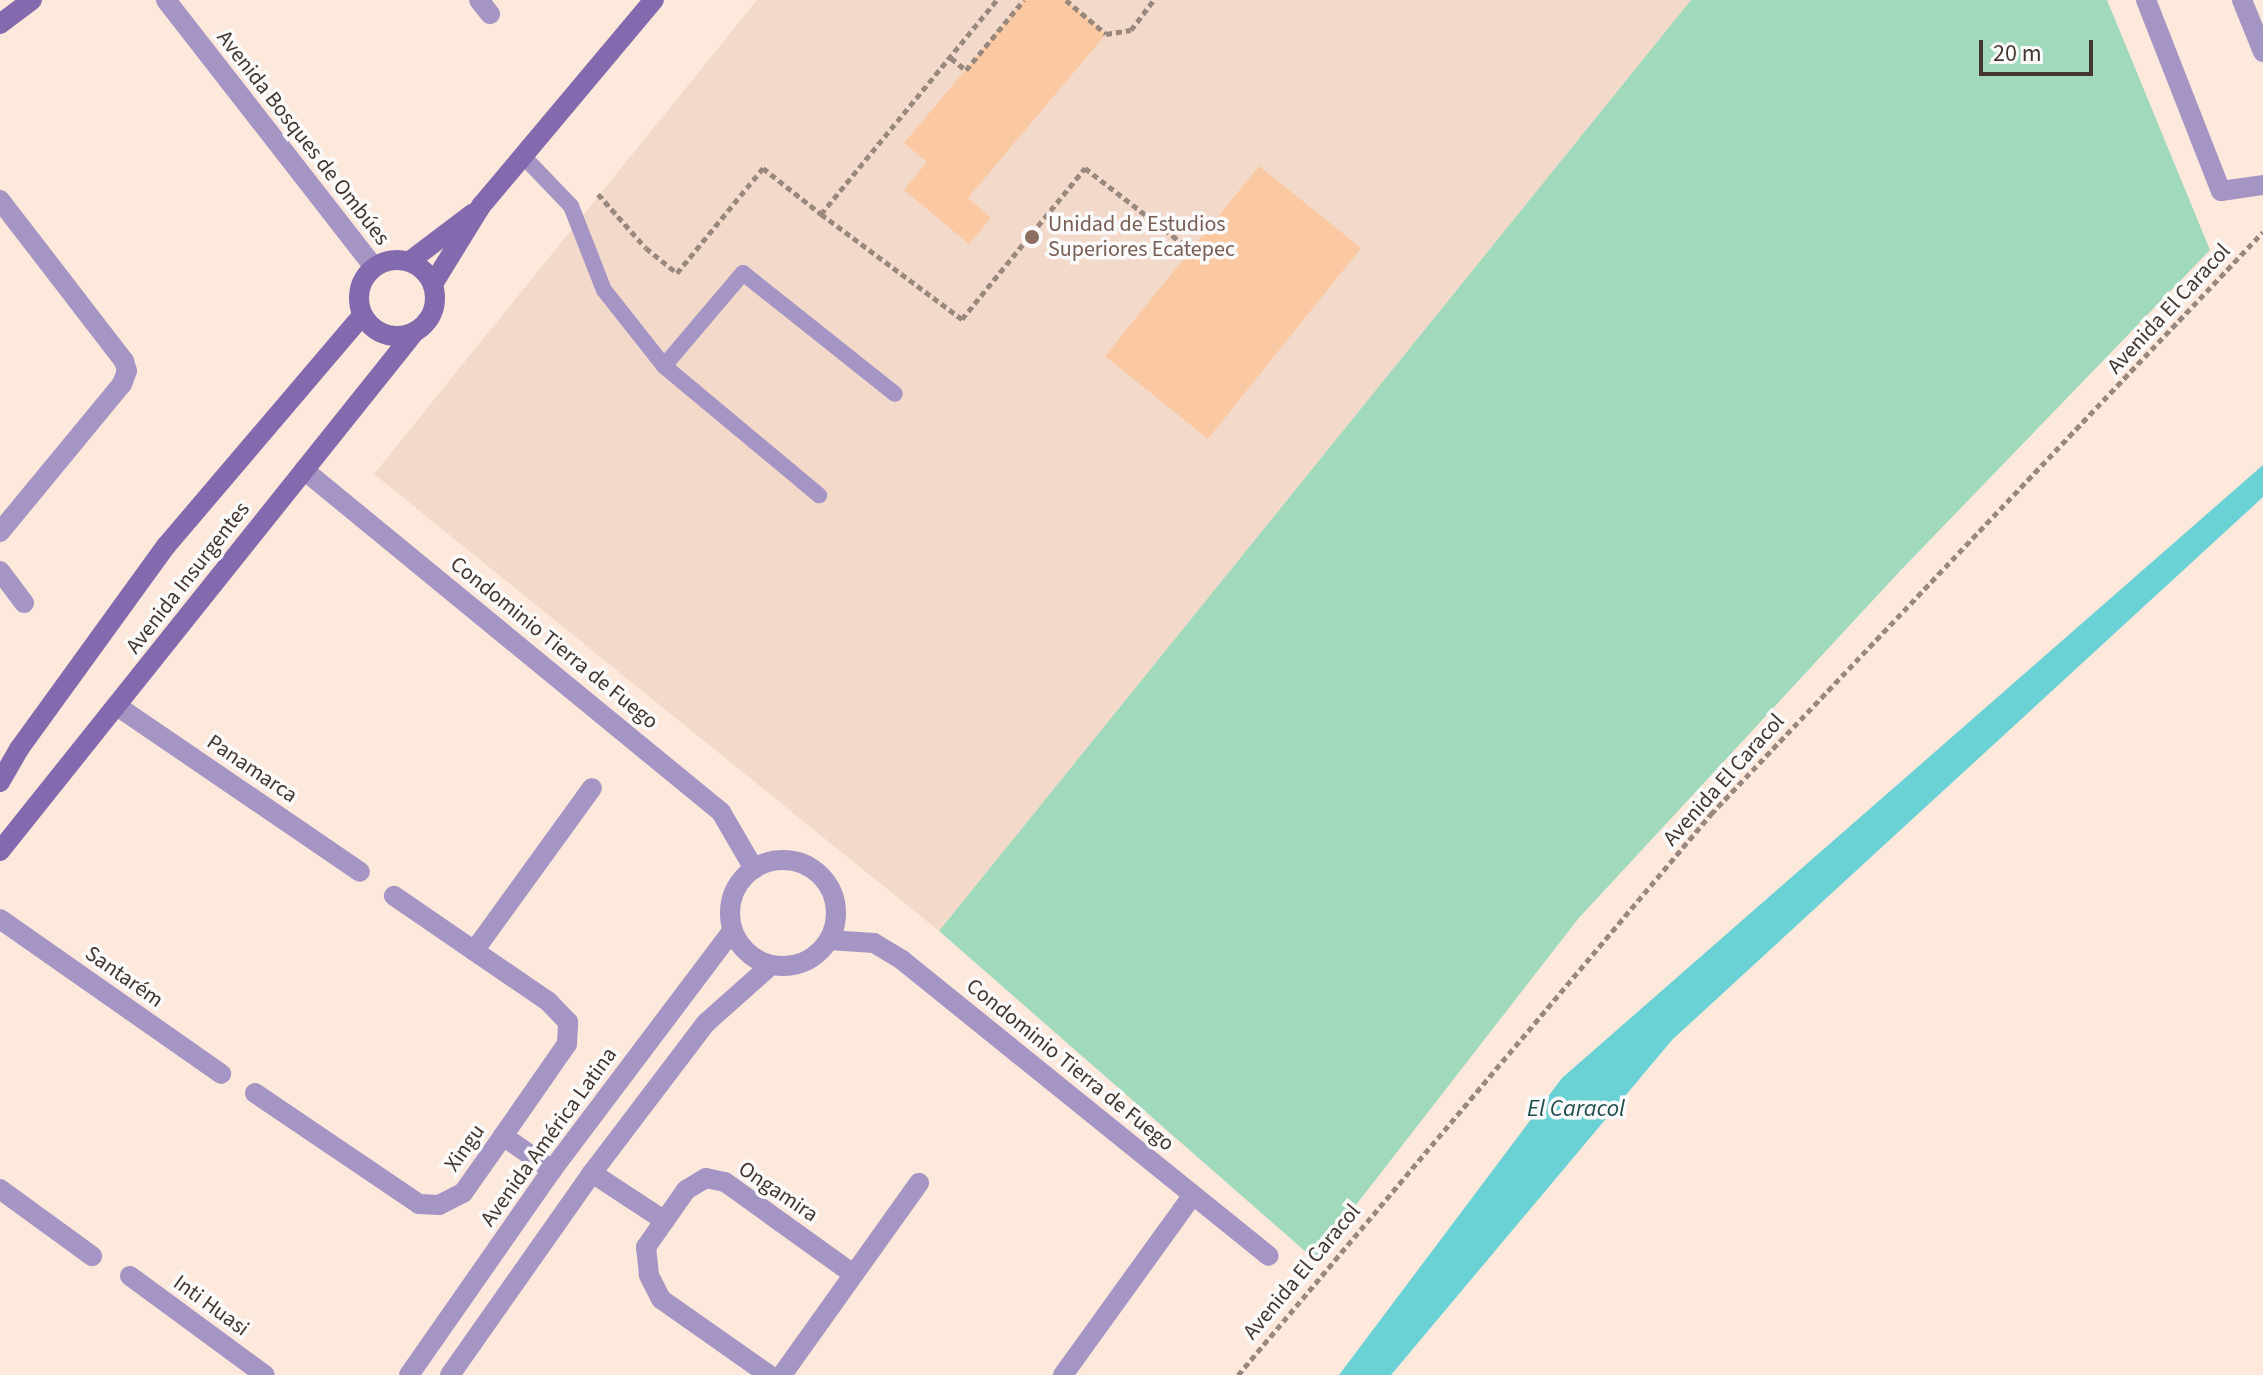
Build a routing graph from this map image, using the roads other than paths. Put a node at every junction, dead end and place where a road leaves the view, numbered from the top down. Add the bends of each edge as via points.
1 (32, 0) edge
2 (166, 0) edge
3 (654, 0) edge
4 (2146, 0) edge
5 (2242, 0) edge
6 (0, 24) edge
7 (2263, 52) edge
8 (523, 156) junction
9 (2263, 185) edge
10 (0, 200) edge
11 (481, 206) junction
12 (410, 261) junction
13 (374, 267) junction
14 (433, 284) junction
15 (362, 316) junction
16 (413, 334) junction
17 (664, 366) junction
18 (895, 394) dead end
19 (304, 470) junction
20 (819, 495) dead end
21 (0, 532) edge
22 (0, 571) edge
23 (24, 603) dead end
24 (117, 706) junction
25 (0, 782) edge
26 (592, 788) dead end
27 (0, 851) edge
28 (754, 869) junction
29 (360, 872) dead end
30 (394, 896) dead end
31 (0, 919) edge
32 (732, 931) junction
33 (829, 940) junction
34 (474, 951) junction
35 (770, 966) junction
36 (221, 1074) dead end
37 (255, 1093) dead end
38 (503, 1136) junction
39 (552, 1170) junction
40 (592, 1173) junction
41 (919, 1183) dead end
42 (0, 1189) edge
43 (1192, 1196) junction
44 (665, 1221) junction
45 (92, 1256) dead end
46 (1269, 1256) dead end
47 (853, 1274) junction
48 (130, 1276) dead end
49 (265, 1375) edge
50 (409, 1375) edge
51 (450, 1375) edge
52 (769, 1375) edge
53 (782, 1375) edge
54 (1063, 1375) edge

1 - 6 main road
2 - 13 street, Avenida Bosques de Ombúes
3 - 8 main road
4 - 9 street via 2221,191
5 - 7 street
8 - 11 main road
8 - 17 lane via 571,206 604,290
10 - 21 street via 127,371 122,384
11 - 12 main road
11 - 14 main road
12 - 13 main road via 391,260
12 - 14 main road
13 - 15 main road via 362,281
14 - 16 main road via 433,313
15 - 16 main road via 375,331 394,337
15 - 25 main road, Avenida Insurgentes via 166,546
16 - 19 main road, Avenida Insurgentes
17 - 18 lane via 743,273
17 - 20 lane
19 - 24 main road, Avenida Insurgentes
19 - 28 street, Condominio Tierra de Fuego via 721,812
22 - 23 street
24 - 27 main road, Avenida Insurgentes
24 - 29 street, Panamarca
26 - 34 street
28 - 32 street via 732,897
28 - 33 street via 788,860 820,875 836,906
30 - 34 street, Xingu
31 - 36 street, Santarém
32 - 35 street via 754,959
32 - 39 street, Avenida América Latina
33 - 35 street via 813,957 793,966
33 - 43 street, Condominio Tierra de Fuego via 874,943 902,960
34 - 38 street, Xingu via 549,1002 568,1022 567,1044
35 - 40 street via 706,1023
37 - 38 street, Xingu via 419,1204 439,1205 463,1193
38 - 39 street
39 - 50 street, Avenida América Latina
40 - 44 street
40 - 51 street
41 - 47 street
42 - 45 street
43 - 46 street, Condominio Tierra de Fuego
43 - 54 street
44 - 47 street, Ongamira via 686,1190 706,1178 725,1182
44 - 52 street, Ongamira via 646,1247 649,1275 661,1299
47 - 53 street
48 - 49 street, Inti Huasi

